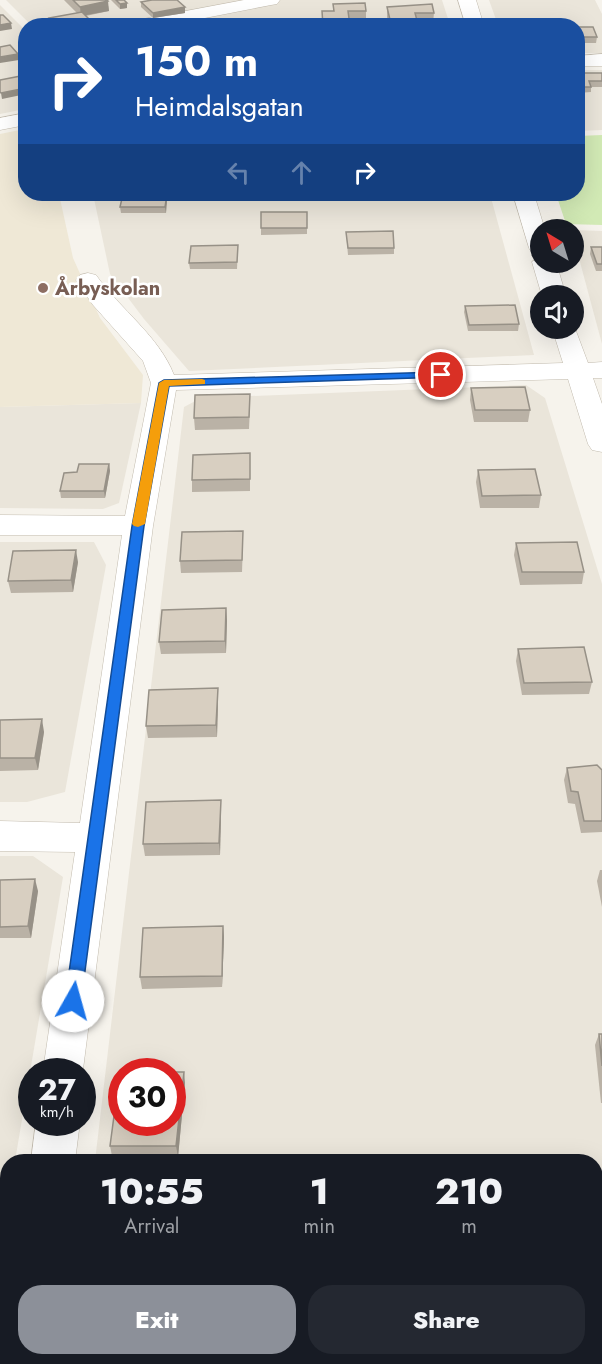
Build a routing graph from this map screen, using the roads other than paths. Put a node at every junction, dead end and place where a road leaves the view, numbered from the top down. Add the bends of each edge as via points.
1 (271, 0) edge
2 (467, 0) edge
3 (175, 18) edge
4 (473, 18) edge
5 (602, 60) edge
6 (585, 61) edge
7 (18, 121) edge
8 (0, 124) edge
9 (525, 201) edge
10 (531, 219) edge
11 (88, 280) dead end
12 (571, 339) edge
13 (590, 370) edge
14 (164, 383) junction
15 (602, 444) edge
16 (0, 525) edge
17 (138, 526) junction
18 (0, 836) edge
19 (94, 838) junction
20 (66, 1058) edge
21 (56, 1136) edge
22 (53, 1154) edge

1 - 3 street
2 - 4 street
5 - 6 street
7 - 8 street
9 - 10 street
11 - 14 street via 155,359
12 - 13 street
13 - 14 street
13 - 15 street
14 - 17 street
16 - 17 street
17 - 19 street
18 - 19 street
19 - 20 street
21 - 22 street

